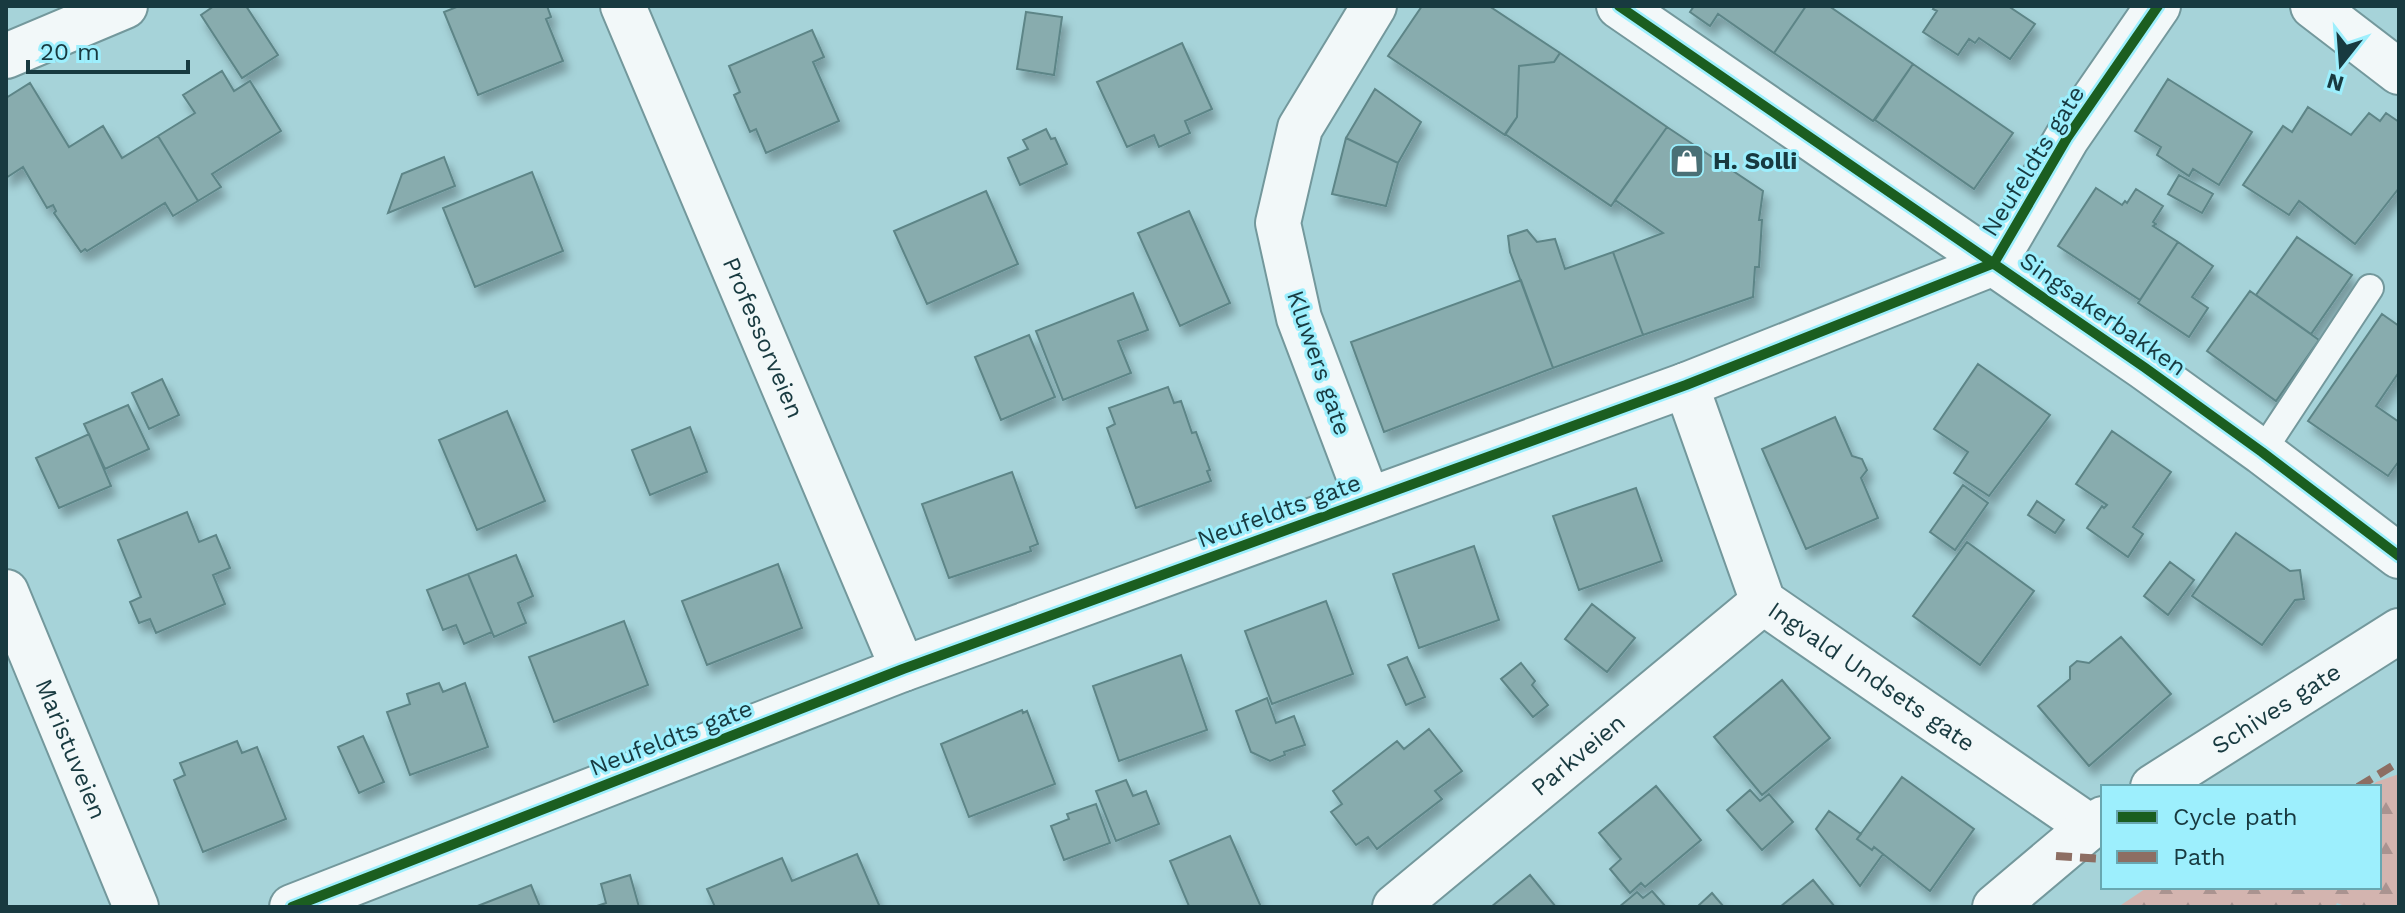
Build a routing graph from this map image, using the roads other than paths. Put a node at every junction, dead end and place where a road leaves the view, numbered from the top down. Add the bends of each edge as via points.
1 (125, 6) edge
2 (623, 6) edge
3 (1374, 6) edge
4 (1619, 6) edge
5 (2158, 6) edge
6 (2313, 6) edge
7 (6, 56) edge
8 (2399, 72) edge
9 (1994, 263) junction
10 (2370, 288) dead end
11 (1686, 385) junction
12 (2262, 452) junction
13 (1368, 500) junction
14 (2399, 556) edge
15 (6, 592) edge
16 (1763, 602) junction
17 (2399, 631) edge
18 (903, 669) junction
19 (2156, 785) edge
20 (2096, 823) edge
21 (136, 907) edge
22 (292, 907) edge
23 (1395, 907) edge
24 (1995, 907) edge

1 - 7 street
2 - 18 street, Professorveien
3 - 13 street, Kluwers gate via 1300,128 1278,223 1299,318
4 - 9 street, Singsakerbakken
5 - 9 street, Neufeldts gate via 2067,138
6 - 8 street
9 - 11 street, Neufeldts gate
9 - 12 street, Singsakerbakken
10 - 12 lane
11 - 13 street, Neufeldts gate
11 - 16 street, Ingvald Undsets gate
12 - 14 street, Singsakerbakken
13 - 18 street, Neufeldts gate
15 - 21 street, Maristuveien
16 - 20 street, Ingvald Undsets gate
16 - 23 street, Parkveien
17 - 19 street, Schives gate
18 - 22 street, Neufeldts gate
20 - 24 street

